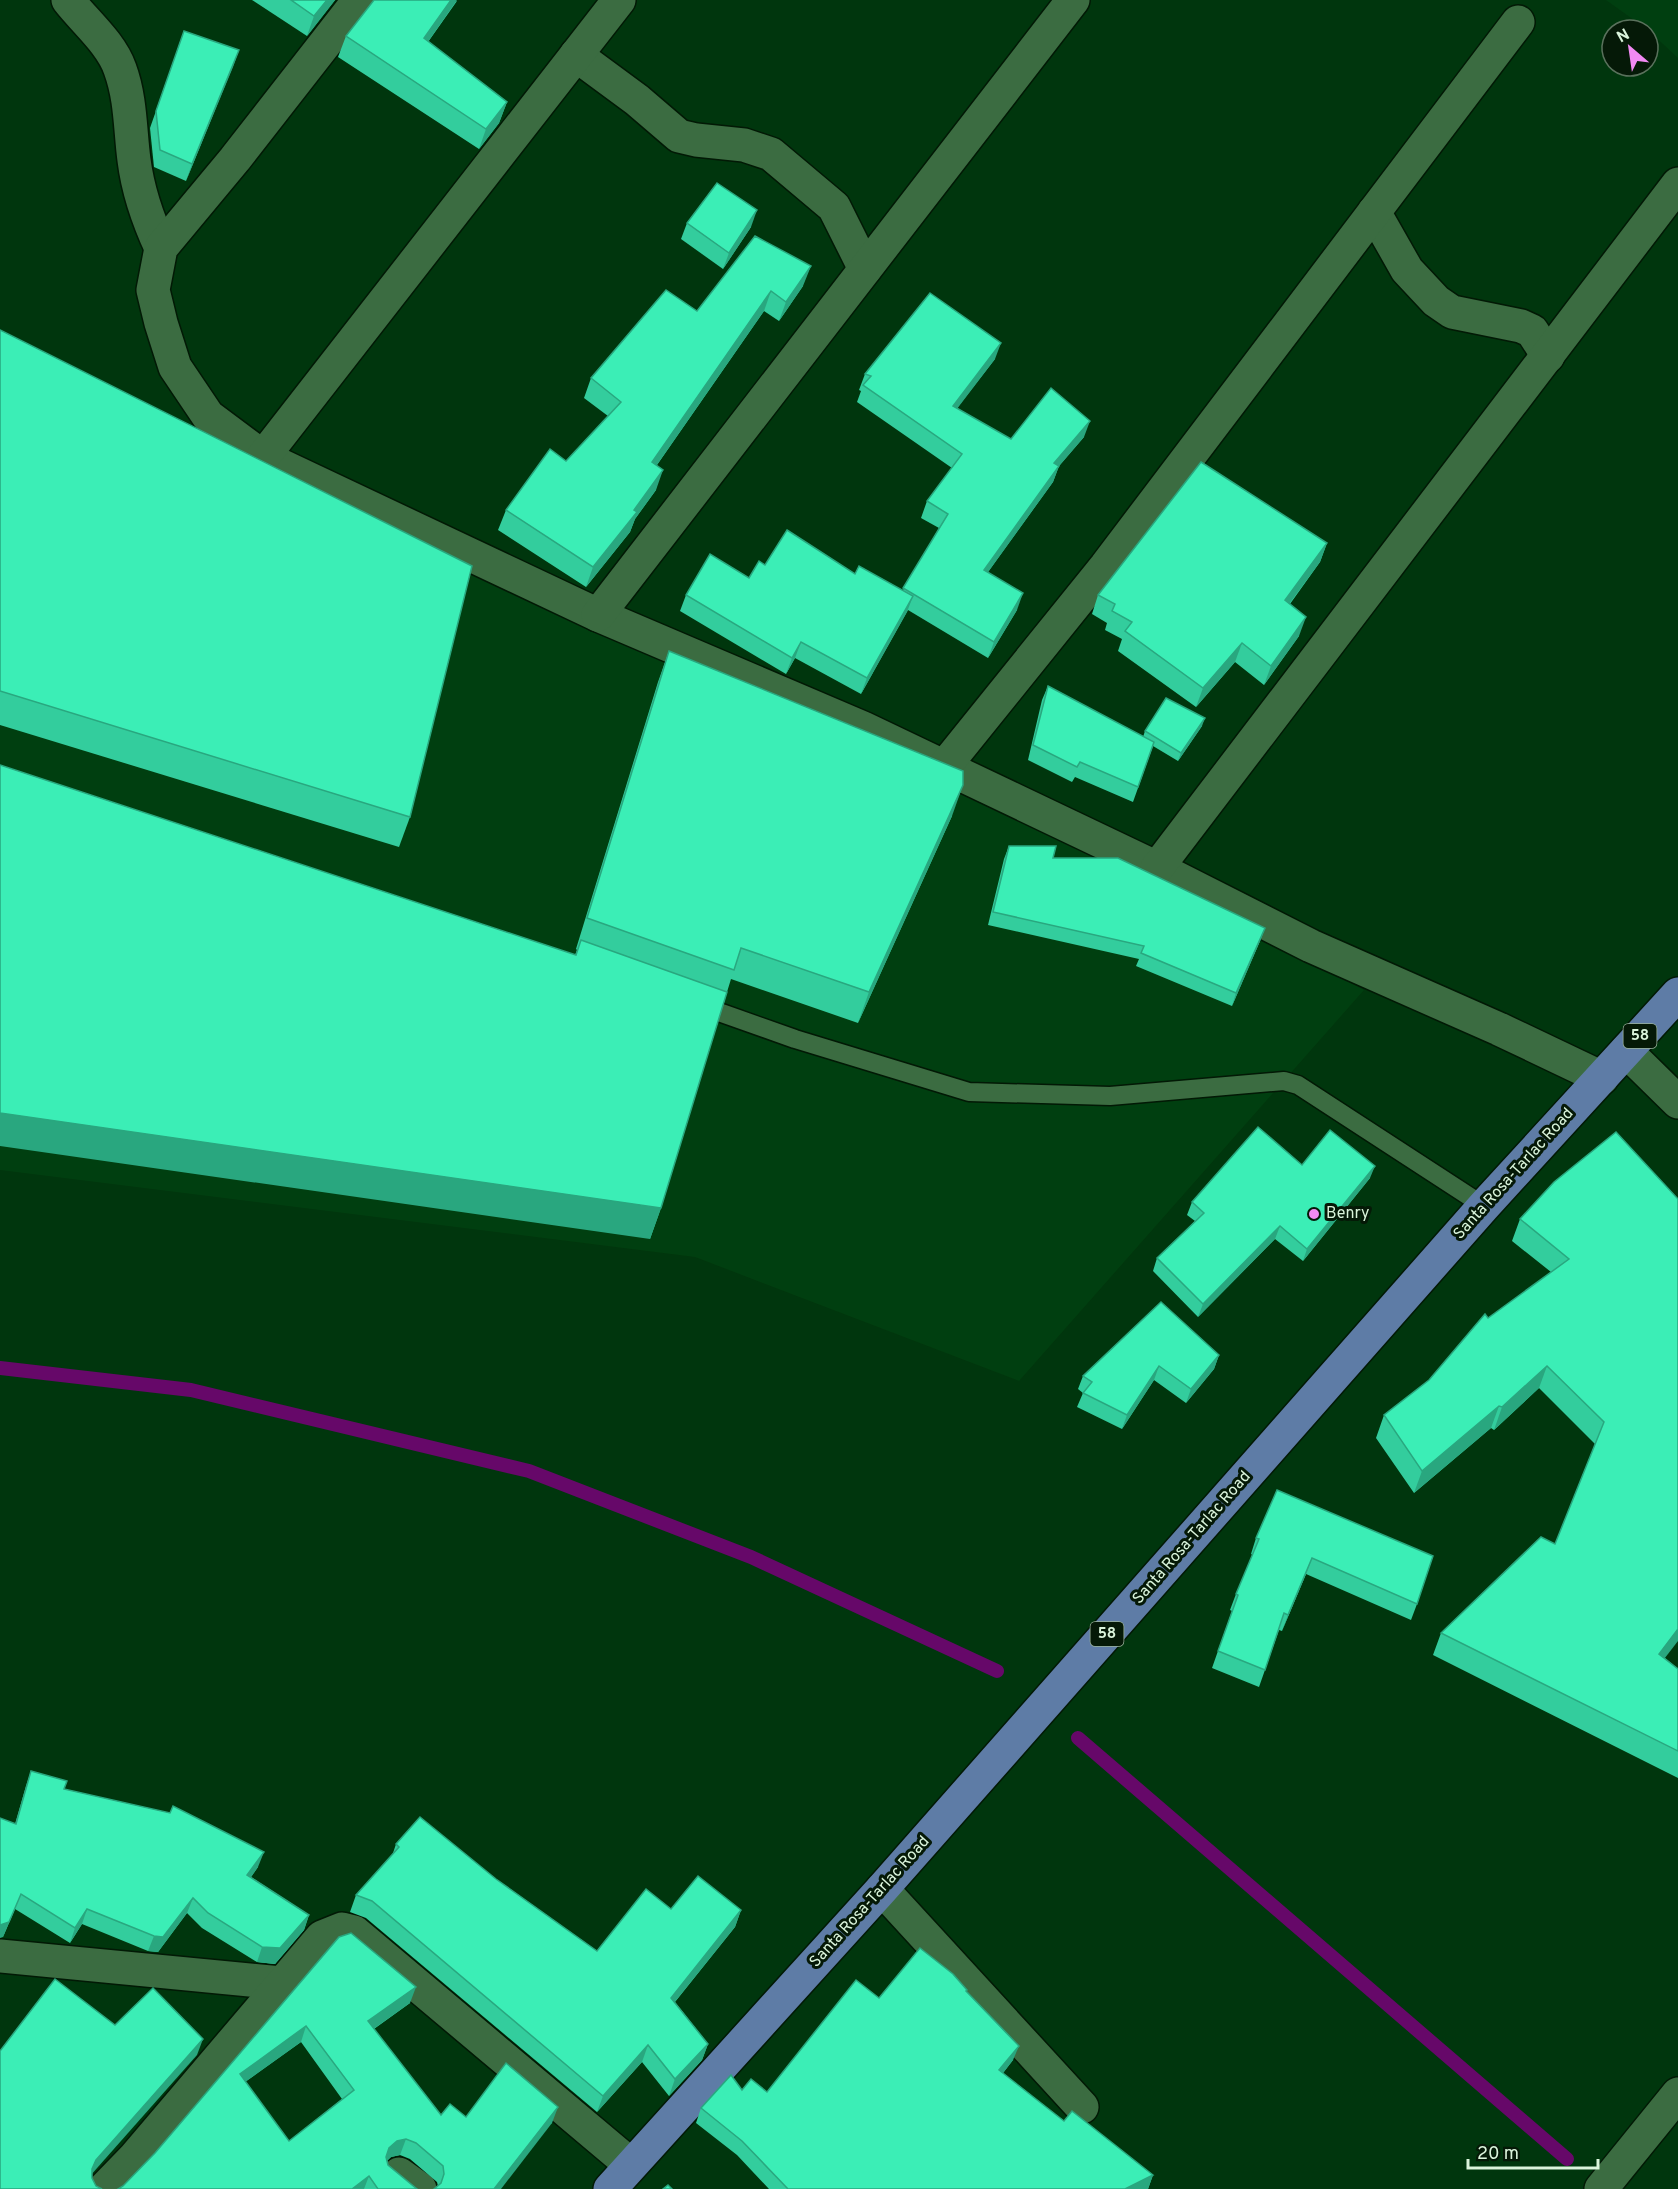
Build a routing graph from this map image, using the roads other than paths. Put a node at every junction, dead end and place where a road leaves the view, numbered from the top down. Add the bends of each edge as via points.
1 (68, 0) edge
2 (359, 0) edge
3 (619, 0) edge
4 (1073, 0) edge
5 (1518, 22) dead end
6 (576, 55) junction
7 (1678, 184) edge
8 (1374, 212) junction
9 (161, 248) junction
10 (865, 269) junction
11 (1548, 356) junction
12 (262, 457) junction
13 (598, 615) junction
14 (944, 767) junction
15 (1157, 868) junction
16 (1678, 994) edge
17 (685, 1000) edge
18 (1626, 1051) junction
19 (1602, 1078) junction
20 (1678, 1102) edge
21 (1484, 1206) junction
22 (882, 1889) junction
23 (0, 1956) edge
24 (281, 1983) junction
25 (1678, 2094) edge
26 (1082, 2107) dead end
27 (621, 2177) edge
28 (104, 2189) edge
29 (1601, 2189) edge

1 - 9 street via 108,46 120,68 129,101 134,162 146,215
2 - 9 street
3 - 6 street
4 - 10 street
5 - 8 street
6 - 10 street via 679,136 744,145 771,154 834,207
6 - 12 street
7 - 11 street
8 - 11 street via 1407,270 1436,301 1452,312 1526,328
8 - 14 street via 1106,566
9 - 12 street via 153,290 175,368 208,416
10 - 13 street
11 - 15 street
12 - 13 street
13 - 14 street via 863,728
14 - 15 street
15 - 19 street via 1311,946
16 - 18 highway, Santa Rosa-Tarlac Road / 58
17 - 21 lane via 795,1039 969,1092 1110,1096 1284,1081 1298,1085
18 - 19 highway, Santa Rosa-Tarlac Road / 58
18 - 20 street
19 - 21 highway, Santa Rosa-Tarlac Road / 58
21 - 22 highway, Santa Rosa-Tarlac Road / 58
22 - 26 street
22 - 27 highway, Santa Rosa-Tarlac Road / 58
23 - 24 street
24 - 27 street via 322,1937 342,1929 354,1932
24 - 28 street
25 - 29 street

